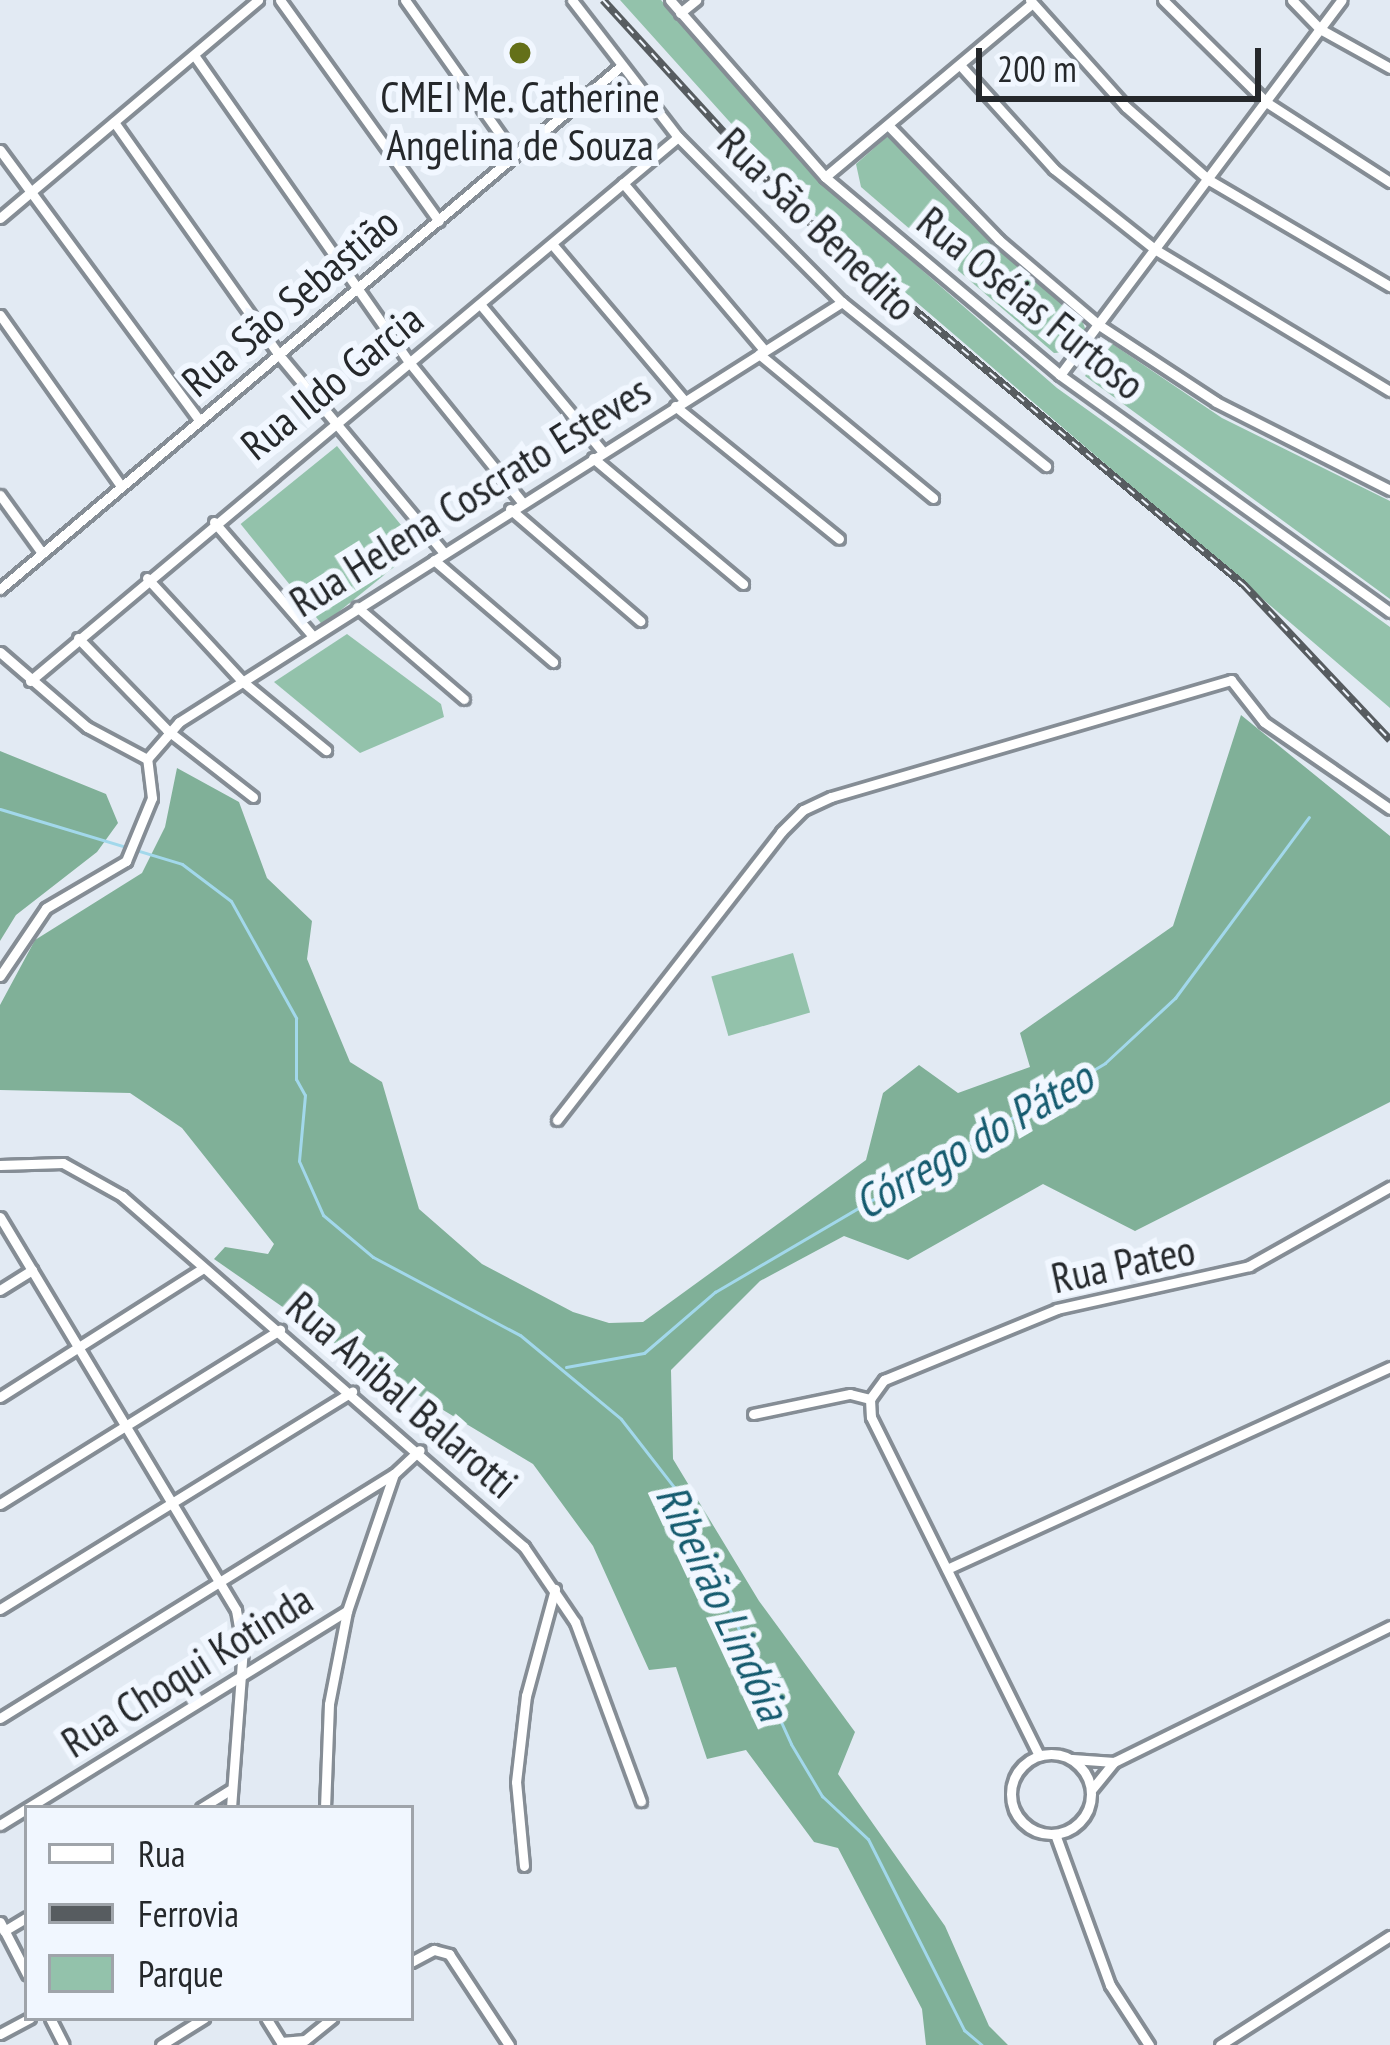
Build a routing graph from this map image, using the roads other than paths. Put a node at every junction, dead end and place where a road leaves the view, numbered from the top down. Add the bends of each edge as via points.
1 (258, 0) edge
2 (280, 0) edge
3 (405, 0) edge
4 (572, 0) edge
5 (670, 0) edge
6 (697, 0) edge
7 (1163, 0) edge
8 (1292, 0) edge
9 (1342, 0) edge
10 (1031, 2) edge
11 (680, 13) junction
12 (1320, 29) junction
13 (194, 55) junction
14 (960, 64) junction
15 (621, 66) junction
16 (1390, 68) edge
17 (1266, 102) junction
18 (114, 122) junction
19 (888, 125) junction
20 (678, 137) junction
21 (0, 150) edge
22 (514, 154) junction
23 (825, 177) junction
24 (1210, 180) junction
25 (1390, 182) edge
26 (623, 183) junction
27 (34, 188) junction
28 (0, 218) edge
29 (439, 221) junction
30 (552, 244) junction
31 (1156, 250) junction
32 (1390, 286) edge
33 (357, 290) junction
34 (842, 302) junction
35 (480, 304) junction
36 (0, 315) edge
37 (1099, 325) junction
38 (762, 352) junction
39 (280, 355) junction
40 (410, 362) junction
41 (1060, 375) junction
42 (1390, 391) edge
43 (679, 403) junction
44 (199, 420) junction
45 (334, 424) junction
46 (598, 455) junction
47 (1046, 466) dead end
48 (122, 487) junction
49 (1390, 490) edge
50 (0, 494) edge
51 (933, 498) dead end
52 (522, 502) junction
53 (510, 509) junction
54 (214, 522) junction
55 (838, 539) dead end
56 (42, 553) junction
57 (439, 557) junction
58 (147, 578) junction
59 (743, 584) dead end
60 (0, 589) edge
61 (357, 607) junction
62 (1390, 612) edge
63 (640, 621) dead end
64 (312, 635) junction
65 (78, 638) junction
66 (0, 652) edge
67 (553, 662) dead end
68 (30, 681) junction
69 (242, 681) junction
70 (464, 699) dead end
71 (167, 730) junction
72 (326, 750) dead end
73 (147, 759) junction
74 (253, 797) dead end
75 (1390, 808) edge
76 (0, 976) edge
77 (557, 1120) dead end
78 (0, 1165) edge
79 (1390, 1187) edge
80 (0, 1217) edge
81 (203, 1268) junction
82 (32, 1270) junction
83 (0, 1290) edge
84 (280, 1330) junction
85 (80, 1349) junction
86 (1390, 1367) edge
87 (352, 1392) junction
88 (0, 1397) edge
89 (871, 1399) junction
90 (754, 1414) dead end
91 (127, 1426) junction
92 (420, 1450) junction
93 (394, 1474) junction
94 (176, 1502) junction
95 (0, 1504) edge
96 (947, 1569) junction
97 (222, 1581) junction
98 (555, 1589) junction
99 (0, 1609) edge
100 (347, 1611) junction
101 (1390, 1626) edge
102 (242, 1674) junction
103 (0, 1718) edge
104 (1039, 1756) junction
105 (1072, 1759) junction
106 (1114, 1762) junction
107 (230, 1790) junction
108 (1091, 1790) junction
109 (641, 1801) dead end
110 (32, 1805) edge
111 (206, 1805) edge
112 (231, 1805) edge
113 (325, 1805) edge
114 (1055, 1834) junction
115 (524, 1867) dead end
116 (2, 1926) edge
117 (1390, 1936) edge
118 (414, 1960) edge
119 (24, 1968) edge
120 (199, 2021) edge
121 (268, 2021) edge
122 (328, 2021) edge
123 (161, 2045) edge
124 (509, 2045) edge
125 (1149, 2045) edge
126 (1220, 2045) edge

1 - 13 street
2 - 29 street
3 - 22 street
4 - 15 street, Rua São Benedito
5 - 11 street, Rua Oséias Furtoso
6 - 11 street
7 - 17 street
8 - 12 street
9 - 12 street
10 - 14 street
10 - 24 street via 1126,107
11 - 23 street, Rua Oséias Furtoso
12 - 16 street
12 - 17 street
13 - 18 street
13 - 33 street
14 - 19 street
14 - 31 street via 1054,169
15 - 20 street, Rua São Benedito
15 - 22 street, Rua São Sebastião
17 - 24 street
17 - 25 street
18 - 27 street
18 - 39 street
19 - 23 street
19 - 37 street via 999,240
20 - 26 street, Rua Ildo Garcia
20 - 34 street, Rua São Benedito
21 - 27 street
22 - 29 street, Rua São Sebastião
23 - 41 street, Rua Oséias Furtoso
24 - 31 street
24 - 32 street
26 - 30 street, Rua Ildo Garcia
26 - 38 street
27 - 28 street
27 - 44 street
29 - 33 street, Rua São Sebastião
30 - 35 street, Rua Ildo Garcia
30 - 43 street
31 - 37 street
31 - 42 street
33 - 39 street, Rua São Sebastião
33 - 40 street
34 - 38 street, Rua Helena Coscrato Esteves
34 - 47 street, Rua São Benedito
35 - 40 street, Rua Ildo Garcia
35 - 46 street
36 - 48 street
37 - 41 street
37 - 49 street via 1216,402
38 - 43 street, Rua Helena Coscrato Esteves
38 - 51 street
39 - 44 street, Rua São Sebastião
39 - 45 street
40 - 45 street, Rua Ildo Garcia
40 - 52 street
41 - 62 street, Rua Oséias Furtoso
43 - 46 street, Rua Helena Coscrato Esteves
43 - 55 street
44 - 48 street, Rua São Sebastião
45 - 54 street, Rua Ildo Garcia
45 - 57 street
46 - 52 street, Rua Helena Coscrato Esteves
46 - 59 street
48 - 56 street, Rua São Sebastião
50 - 56 street
52 - 53 street, Rua Helena Coscrato Esteves
53 - 57 street, Rua Helena Coscrato Esteves
53 - 63 street
54 - 58 street, Rua Ildo Garcia
54 - 64 street
56 - 60 street, Rua São Sebastião
57 - 61 street, Rua Helena Coscrato Esteves
57 - 67 street
58 - 65 street, Rua Ildo Garcia
58 - 69 street
61 - 64 street, Rua Helena Coscrato Esteves
61 - 70 street
64 - 69 street, Rua Helena Coscrato Esteves
65 - 68 street, Rua Ildo Garcia
65 - 71 street
66 - 68 street
68 - 73 street via 87,727
69 - 71 street, Rua Helena Coscrato Esteves
69 - 72 street
71 - 73 street, Rua Helena Coscrato Esteves
71 - 74 street
73 - 76 street via 152,798 126,861 46,908
75 - 77 street via 1264,722 1231,680 802,809
78 - 81 street, Rua Anibal Balarotti via 74,1167
79 - 89 street, Rua Pateo via 1249,1267 1057,1309 884,1380
80 - 82 street
81 - 84 street, Rua Anibal Balarotti
81 - 85 street
82 - 83 street
82 - 85 street
84 - 87 street, Rua Anibal Balarotti
84 - 91 street
85 - 88 street
85 - 91 street
86 - 96 street
87 - 92 street, Rua Anibal Balarotti
87 - 94 street
89 - 90 street via 850,1394
89 - 96 street via 871,1417
91 - 94 street
91 - 95 street
92 - 93 street
92 - 98 street, Rua Anibal Balarotti via 524,1547
93 - 97 street
93 - 100 street
94 - 97 street
94 - 99 street
96 - 104 street
97 - 102 street via 236,1610
97 - 103 street
98 - 109 street, Rua Anibal Balarotti
98 - 115 street via 526,1696 516,1782
100 - 102 street, Rua Choqui Kotinda
100 - 113 street via 329,1704
101 - 106 street
102 - 107 street
102 - 110 street, Rua Choqui Kotinda
104 - 105 street
104 - 114 street via 1017,1772 1011,1799 1024,1824
105 - 106 street
105 - 108 street
106 - 108 street
107 - 111 street
107 - 112 street
108 - 114 street via 1085,1816
114 - 125 street via 1110,1984
116 - 119 street
117 - 126 street
118 - 124 street via 434,1950 449,1954
120 - 123 street
121 - 122 street via 281,2042 304,2040

